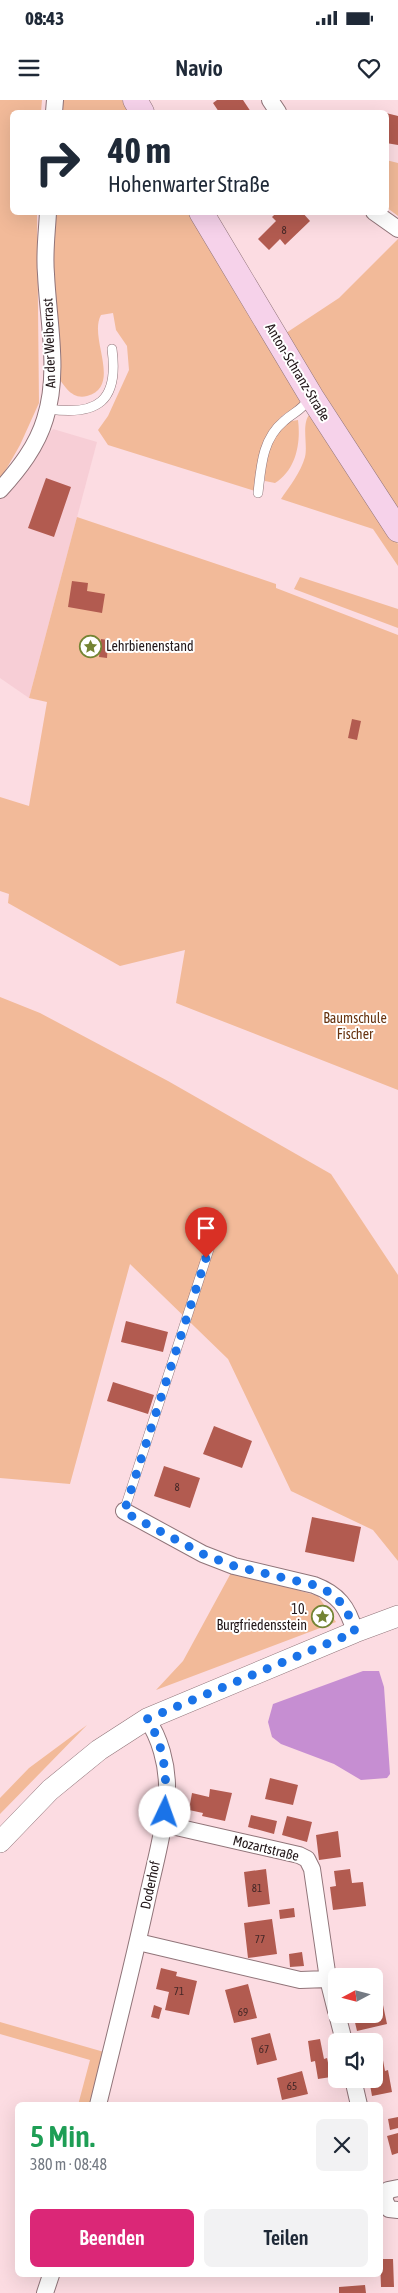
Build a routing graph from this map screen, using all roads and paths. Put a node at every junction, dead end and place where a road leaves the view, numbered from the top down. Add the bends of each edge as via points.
1 (48, 215) edge
2 (203, 215) edge
3 (378, 215) edge
4 (398, 229) edge
5 (112, 348) dead end
6 (311, 396) junction
7 (48, 409) junction
8 (0, 490) edge
9 (258, 492) dead end
10 (398, 530) edge
11 (212, 1240) dead end
12 (124, 1512) joint
13 (398, 1616) edge
14 (355, 1632) junction
15 (147, 1719) junction
16 (163, 1824) junction
17 (0, 1842) edge
18 (138, 1942) junction
19 (328, 1979) joint
20 (355, 2088) edge
21 (99, 2102) edge
22 (358, 2102) edge
23 (388, 2189) edge
24 (398, 2210) edge
25 (50, 2277) edge
26 (44, 2293) edge

1 - 7 street, An der Weiberrast via 45,264 52,363
2 - 6 main road, Anton-Schranz-Straße
3 - 4 street
5 - 7 lane via 113,378 100,403 86,410
6 - 9 lane via 301,410 284,420 270,438 264,452
6 - 10 main road, Anton-Schranz-Straße
7 - 8 street, An der Weiberrast via 39,436
11 - 12 lane
12 - 14 street via 203,1554 234,1566 326,1590 344,1605
13 - 14 street
14 - 15 street
15 - 16 street, Doderhof via 158,1738 164,1760 167,1785
15 - 17 street via 99,1750 50,1790
16 - 18 street, Doderhof
16 - 19 street, Mozartstraße via 299,1855 307,1860 312,1869
18 - 19 street via 300,1980
18 - 21 street, Doderhof
20 - 22 street
23 - 24 street via 384,2199 386,2206
25 - 26 street

